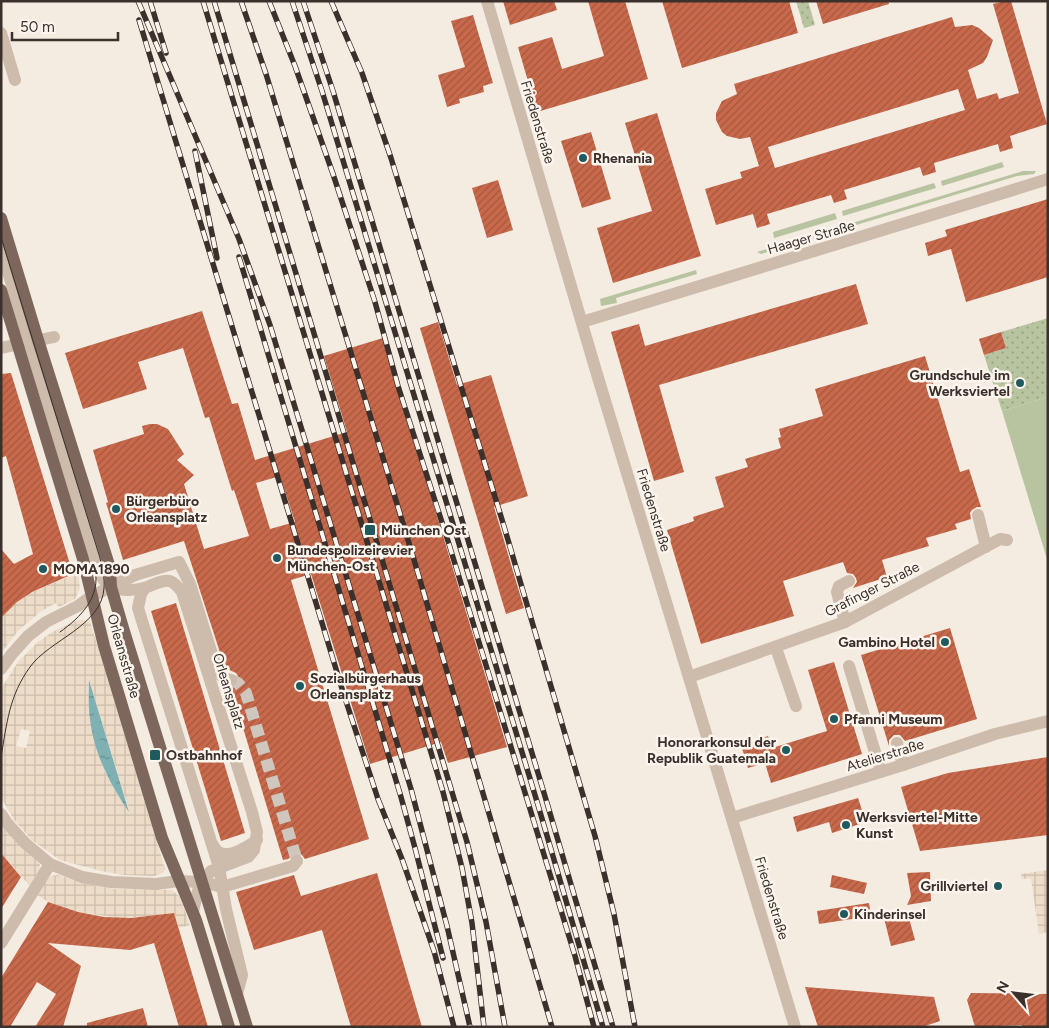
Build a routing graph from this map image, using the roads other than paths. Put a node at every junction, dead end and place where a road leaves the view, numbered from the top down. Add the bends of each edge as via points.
1 (487, 1) edge
2 (1, 33) edge
3 (15, 80) dead end
4 (1048, 179) edge
5 (1, 218) edge
6 (1, 249) edge
7 (1, 290) edge
8 (582, 322) junction
9 (54, 337) dead end
10 (28, 342) junction
11 (1, 348) edge
12 (978, 515) dead end
13 (1007, 540) dead end
14 (986, 547) junction
15 (849, 581) dead end
16 (118, 586) junction
17 (144, 588) junction
18 (92, 596) junction
19 (138, 606) junction
20 (845, 622) junction
21 (776, 648) junction
22 (849, 666) dead end
23 (1, 669) edge
24 (689, 677) junction
25 (231, 680) tunnel mouth
26 (796, 706) dead end
27 (1048, 721) edge
28 (897, 743) dead end
29 (903, 765) junction
30 (881, 772) junction
31 (1, 814) edge
32 (732, 818) junction
33 (257, 840) junction
34 (211, 842) junction
35 (297, 861) dead end
36 (50, 864) junction
37 (219, 867) junction
38 (179, 882) junction
39 (202, 882) junction
40 (222, 887) junction
41 (192, 911) junction
42 (1, 943) edge
43 (237, 994) junction
44 (229, 1026) edge
45 (247, 1027) edge
46 (795, 1027) edge

1 - 8 street, Friedenstraße
2 - 3 street
4 - 8 street, Haager Straße
5 - 10 main road, Orleansstraße
6 - 10 street
7 - 10 main road, Orleansstraße
8 - 24 street, Friedenstraße
9 - 10 street
10 - 11 street
10 - 16 main road, Orleansstraße
10 - 16 street via 100,574 104,582
10 - 18 main road, Orleansstraße
12 - 14 street
13 - 14 street, Grafinger Straße via 1000,538
14 - 20 street, Grafinger Straße
15 - 20 street via 839,586 837,592
16 - 17 street, Orleansplatz
16 - 18 street, Orleansplatz
16 - 19 street, Orleansstraße
16 - 25 street, Orleansplatz via 147,571 179,562 190,584 218,672
16 - 39 main road, Orleansstraße
17 - 19 street
17 - 33 street, Orleansplatz via 170,581 182,592 252,812
18 - 23 street, Orleansplatz via 28,636
18 - 38 main road, Orleansstraße via 162,838
19 - 34 street
20 - 21 street, Grafinger Straße
21 - 24 street, Grafinger Straße
21 - 26 street
22 - 30 street
24 - 32 street, Friedenstraße
27 - 29 street, Atelierstraße via 995,734
28 - 29 street
29 - 30 street, Atelierstraße
30 - 32 street, Atelierstraße
31 - 36 street via 25,843
32 - 46 street, Friedenstraße
33 - 34 street via 226,854 218,852
33 - 37 street via 248,857
34 - 37 street
35 - 40 street via 294,866
36 - 38 street via 82,877 111,882
36 - 42 street
37 - 39 street
37 - 40 street
38 - 39 street
38 - 41 main road, Orleansstraße
39 - 40 street
39 - 41 street
39 - 43 main road, Orleansstraße
40 - 43 street, Orleansstraße via 242,974
41 - 44 main road, Orleansstraße
43 - 45 main road, Orleansstraße

